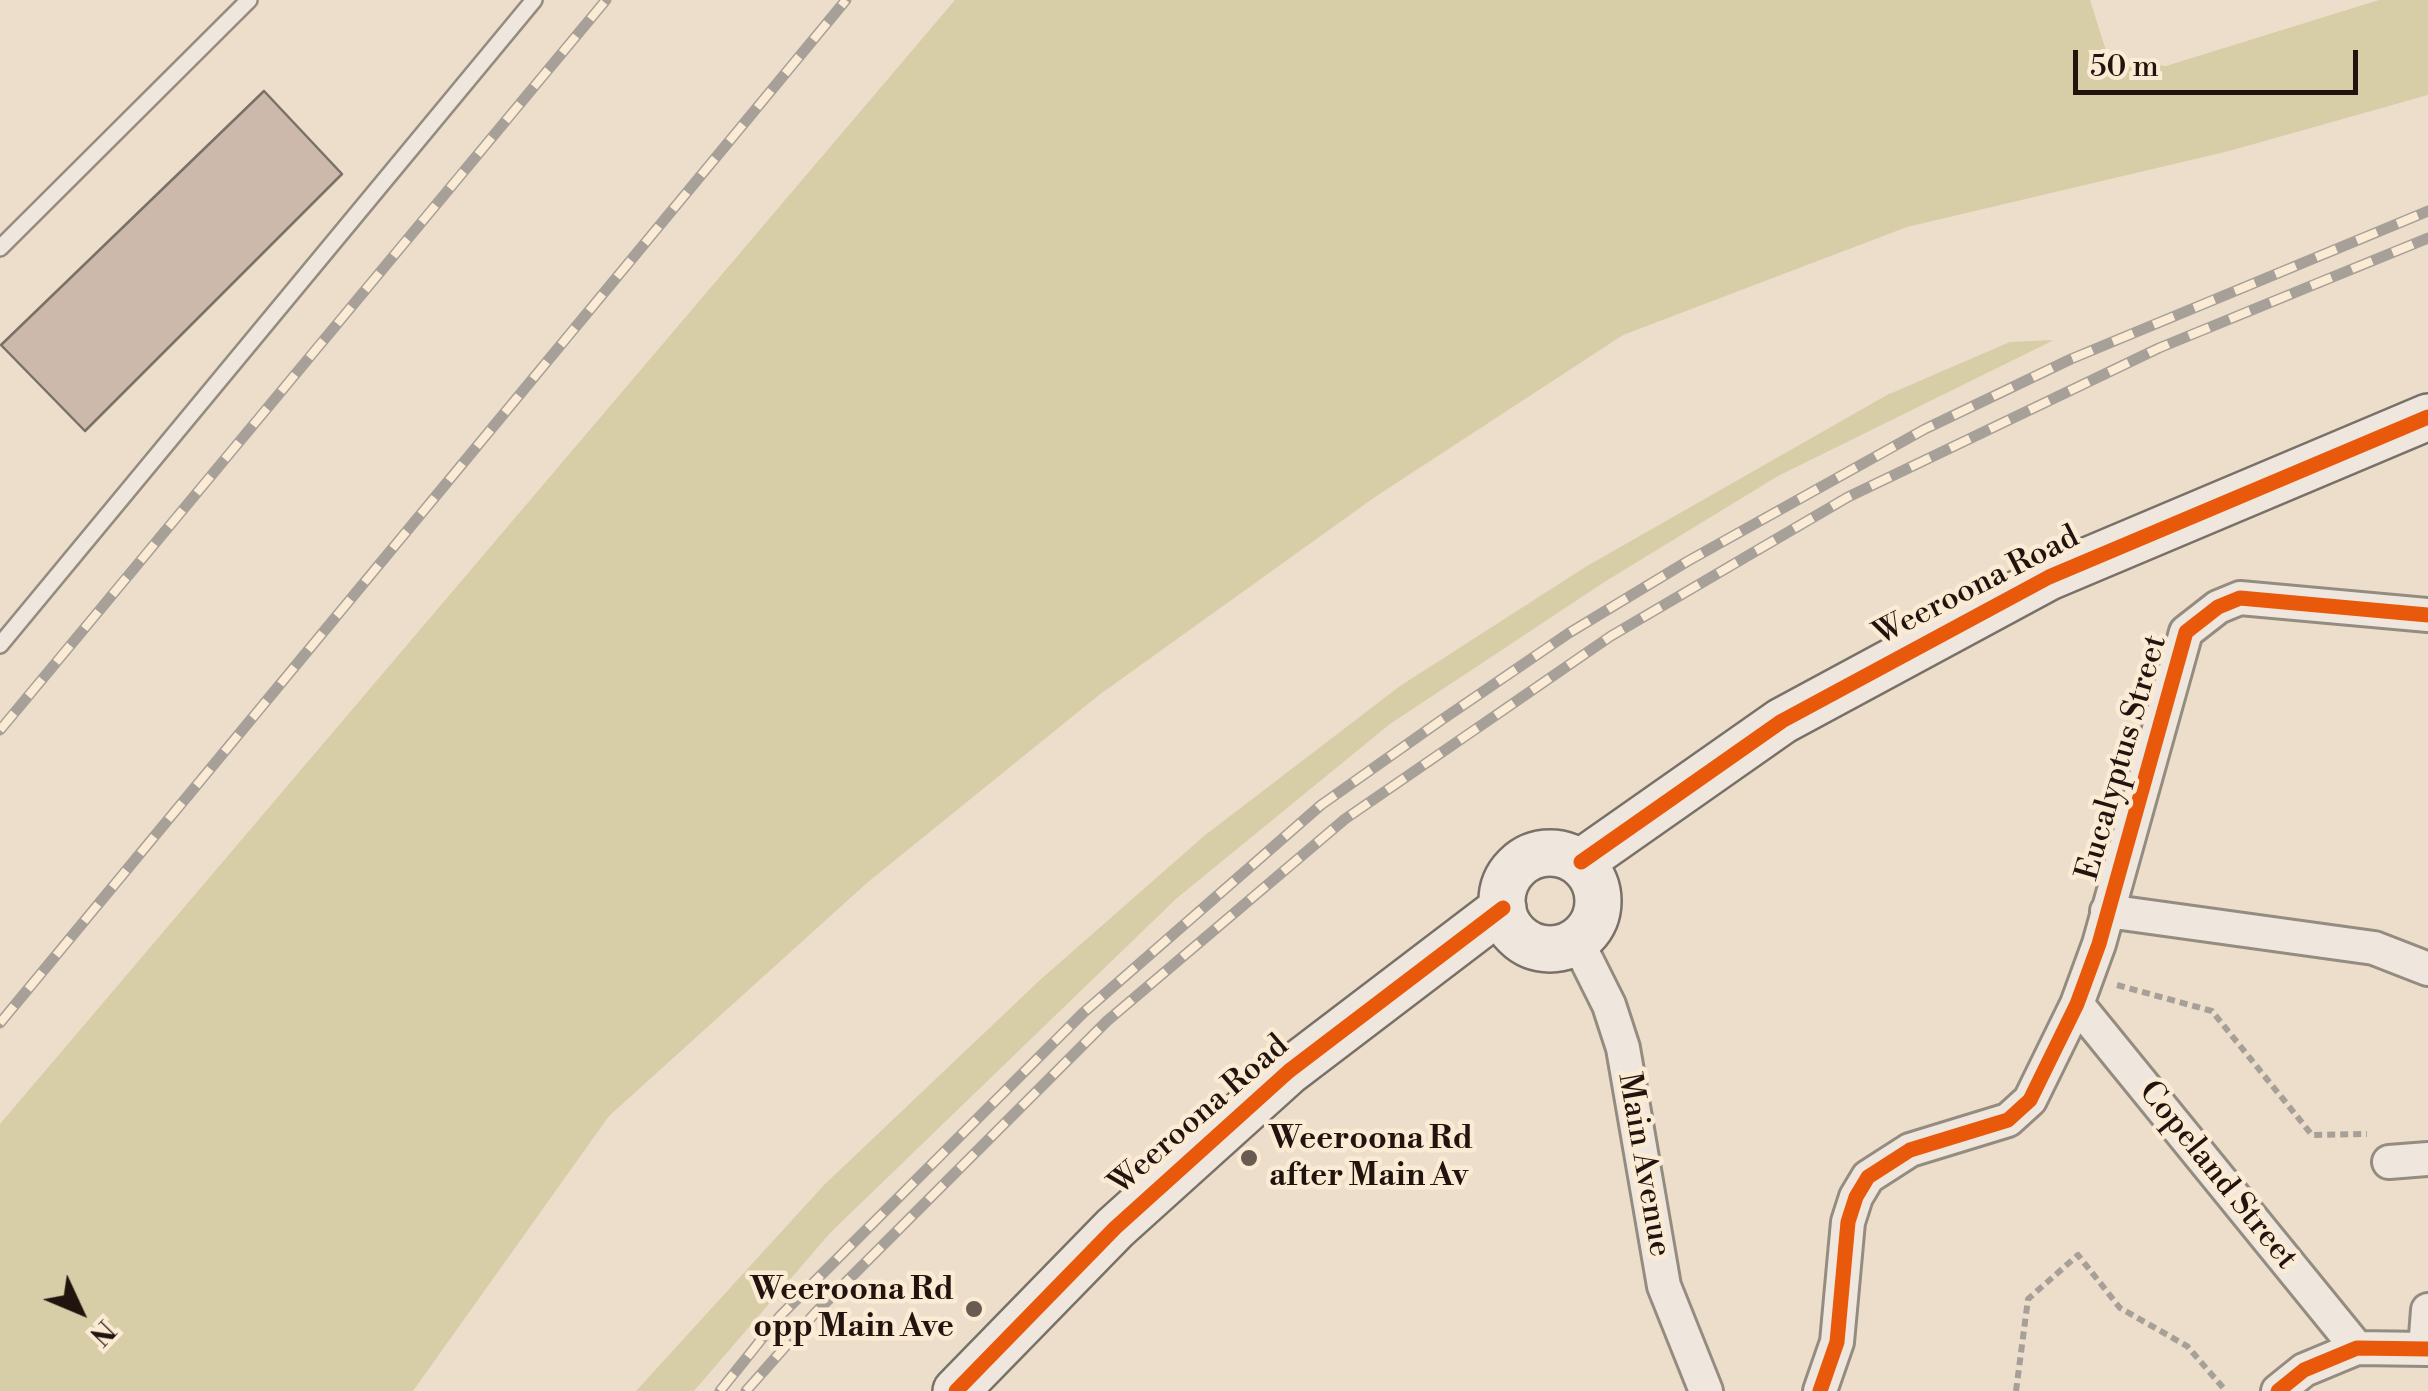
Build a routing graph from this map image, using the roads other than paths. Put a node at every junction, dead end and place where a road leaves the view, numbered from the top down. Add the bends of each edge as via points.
1 (249, 0) edge
2 (534, 0) edge
3 (0, 248) edge
4 (2428, 416) edge
5 (2428, 614) edge
6 (0, 645) edge
7 (1580, 862) junction
8 (1503, 908) junction
9 (2107, 911) junction
10 (1577, 940) junction
11 (2428, 970) edge
12 (2080, 995) junction
13 (2428, 1159) edge
14 (2389, 1162) dead end
15 (2428, 1310) edge
16 (2357, 1348) junction
17 (2426, 1348) edge
18 (956, 1391) edge
19 (1706, 1391) edge
20 (1820, 1391) edge
21 (2278, 1391) edge

1 - 3 lane
2 - 6 lane
4 - 7 main road, Weeroona Road via 2049,577 1782,721
5 - 9 street, Eucalyptus Street via 2240,598 2186,632
7 - 8 main road via 1544,853 1521,862 1505,883
7 - 10 main road via 1598,893 1590,928
8 - 10 main road via 1514,933 1537,948
8 - 18 main road, Weeroona Road via 1289,1071 1114,1228
9 - 11 street, Eucalyptus Street via 2374,948
9 - 12 street
10 - 19 street, Main Avenue via 1623,1048 1660,1270
12 - 16 street, Copeland Street
12 - 20 street via 2030,1100 2008,1120 1910,1150 1868,1177 1848,1222 1838,1342
13 - 14 street
15 - 17 street
16 - 17 street
16 - 21 street via 2304,1370

